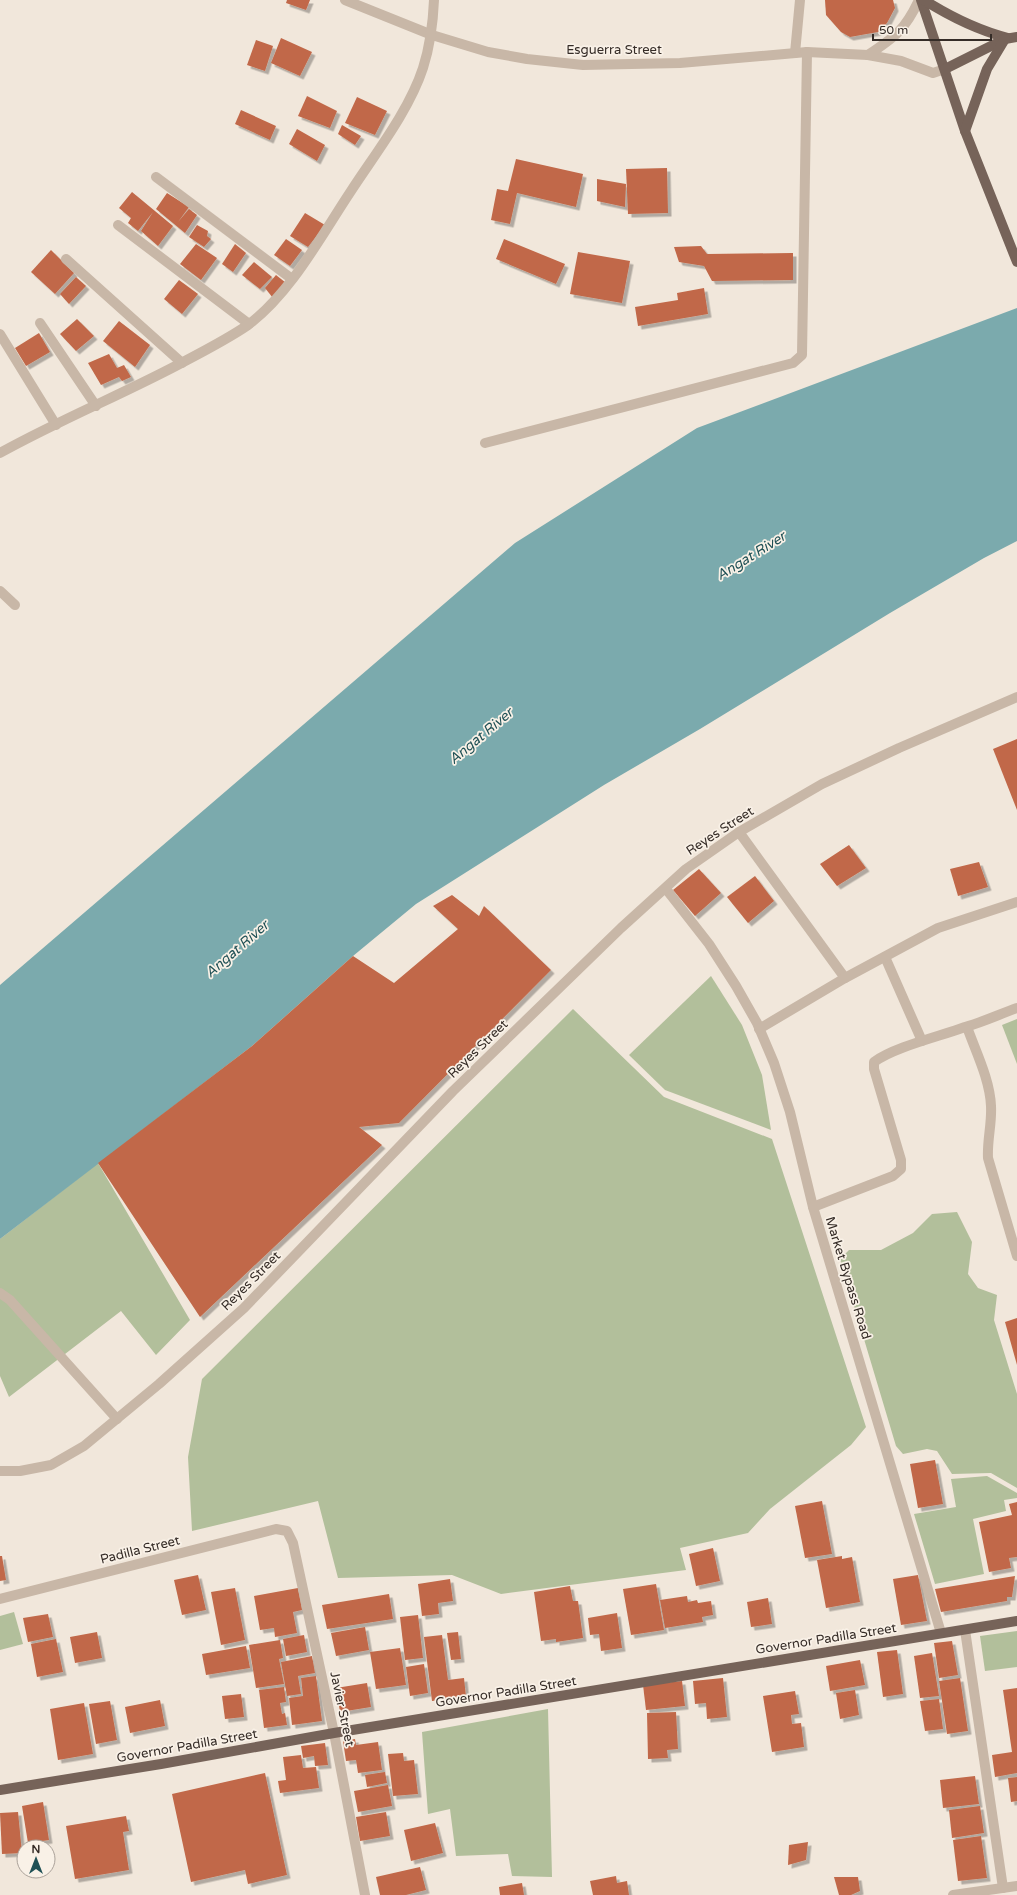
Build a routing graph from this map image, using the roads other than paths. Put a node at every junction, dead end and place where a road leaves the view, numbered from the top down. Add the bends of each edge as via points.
1 (345, 0) edge
2 (434, 0) edge
3 (800, 0) edge
4 (920, 0) edge
5 (924, 0) edge
6 (432, 35) junction
7 (1010, 38) edge
8 (807, 52) junction
9 (796, 53) junction
10 (868, 55) junction
11 (945, 69) junction
12 (965, 131) junction
13 (156, 177) dead end
14 (118, 225) dead end
15 (66, 259) dead end
16 (1017, 262) edge
17 (292, 279) junction
18 (40, 323) dead end
19 (248, 324) junction
20 (0, 334) edge
21 (182, 363) junction
22 (96, 406) junction
23 (56, 425) junction
24 (485, 443) dead end
25 (0, 453) edge
26 (0, 591) edge
27 (14, 605) dead end
28 (1017, 697) edge
29 (739, 832) junction
30 (666, 889) junction
31 (1017, 902) edge
32 (885, 957) junction
33 (845, 978) junction
34 (1017, 1008) edge
35 (967, 1027) junction
36 (759, 1029) junction
37 (922, 1041) junction
38 (813, 1207) junction
39 (1015, 1242) edge
40 (1017, 1256) edge
41 (0, 1293) edge
42 (117, 1419) junction
43 (0, 1472) edge
44 (287, 1531) joint
45 (0, 1599) edge
46 (1017, 1621) edge
47 (965, 1630) junction
48 (941, 1633) junction
49 (334, 1733) junction
50 (0, 1790) edge
51 (1017, 1886) edge
52 (1003, 1888) junction
53 (365, 1895) edge
54 (953, 1895) edge

1 - 6 street, Esguerra Street
2 - 6 street
3 - 9 street
4 - 10 street via 910,20 901,30
4 - 11 main road
5 - 7 main road via 986,33
6 - 9 street, Esguerra Street via 488,52 583,65 680,63
6 - 17 street via 422,70 395,125
7 - 11 main road
7 - 12 main road via 987,69
8 - 9 street, Esguerra Street
8 - 10 street, Esguerra Street
8 - 24 street via 802,355 794,362
10 - 11 street, Esguerra Street via 901,61 933,73
11 - 12 main road
12 - 16 main road
13 - 17 street
14 - 19 street
15 - 21 street
17 - 19 street via 271,304
18 - 22 street
19 - 21 street
20 - 23 street
21 - 22 street
22 - 23 street
23 - 25 street
26 - 27 street
28 - 29 street, Reyes Street via 822,784
29 - 30 street, Reyes Street via 686,869
29 - 33 street
30 - 36 street via 709,944
30 - 42 street, Reyes Street via 452,1091 244,1308
31 - 32 street via 938,928
32 - 33 street
32 - 37 street
33 - 36 street
34 - 35 street, Market Bypass Road
35 - 37 street, Market Bypass Road
35 - 39 street via 986,1080 991,1104 992,1123 987,1143 988,1158
36 - 38 street via 774,1063 790,1112
37 - 38 street, Market Bypass Road via 880,1057 874,1062 901,1160 901,1169 893,1176
38 - 48 street, Market Bypass Road
39 - 40 street
41 - 42 street via 10,1300
42 - 43 street, Reyes Street via 84,1446 51,1465
44 - 45 street, Padilla Street via 276,1530
44 - 49 street, Javier Street via 293,1543
46 - 47 main road, Governor Padilla Street
47 - 48 main road, Governor Padilla Street
47 - 52 street
48 - 49 main road, Governor Padilla Street
49 - 50 main road, Governor Padilla Street
49 - 53 street, Javier Street
51 - 52 street
52 - 54 street

